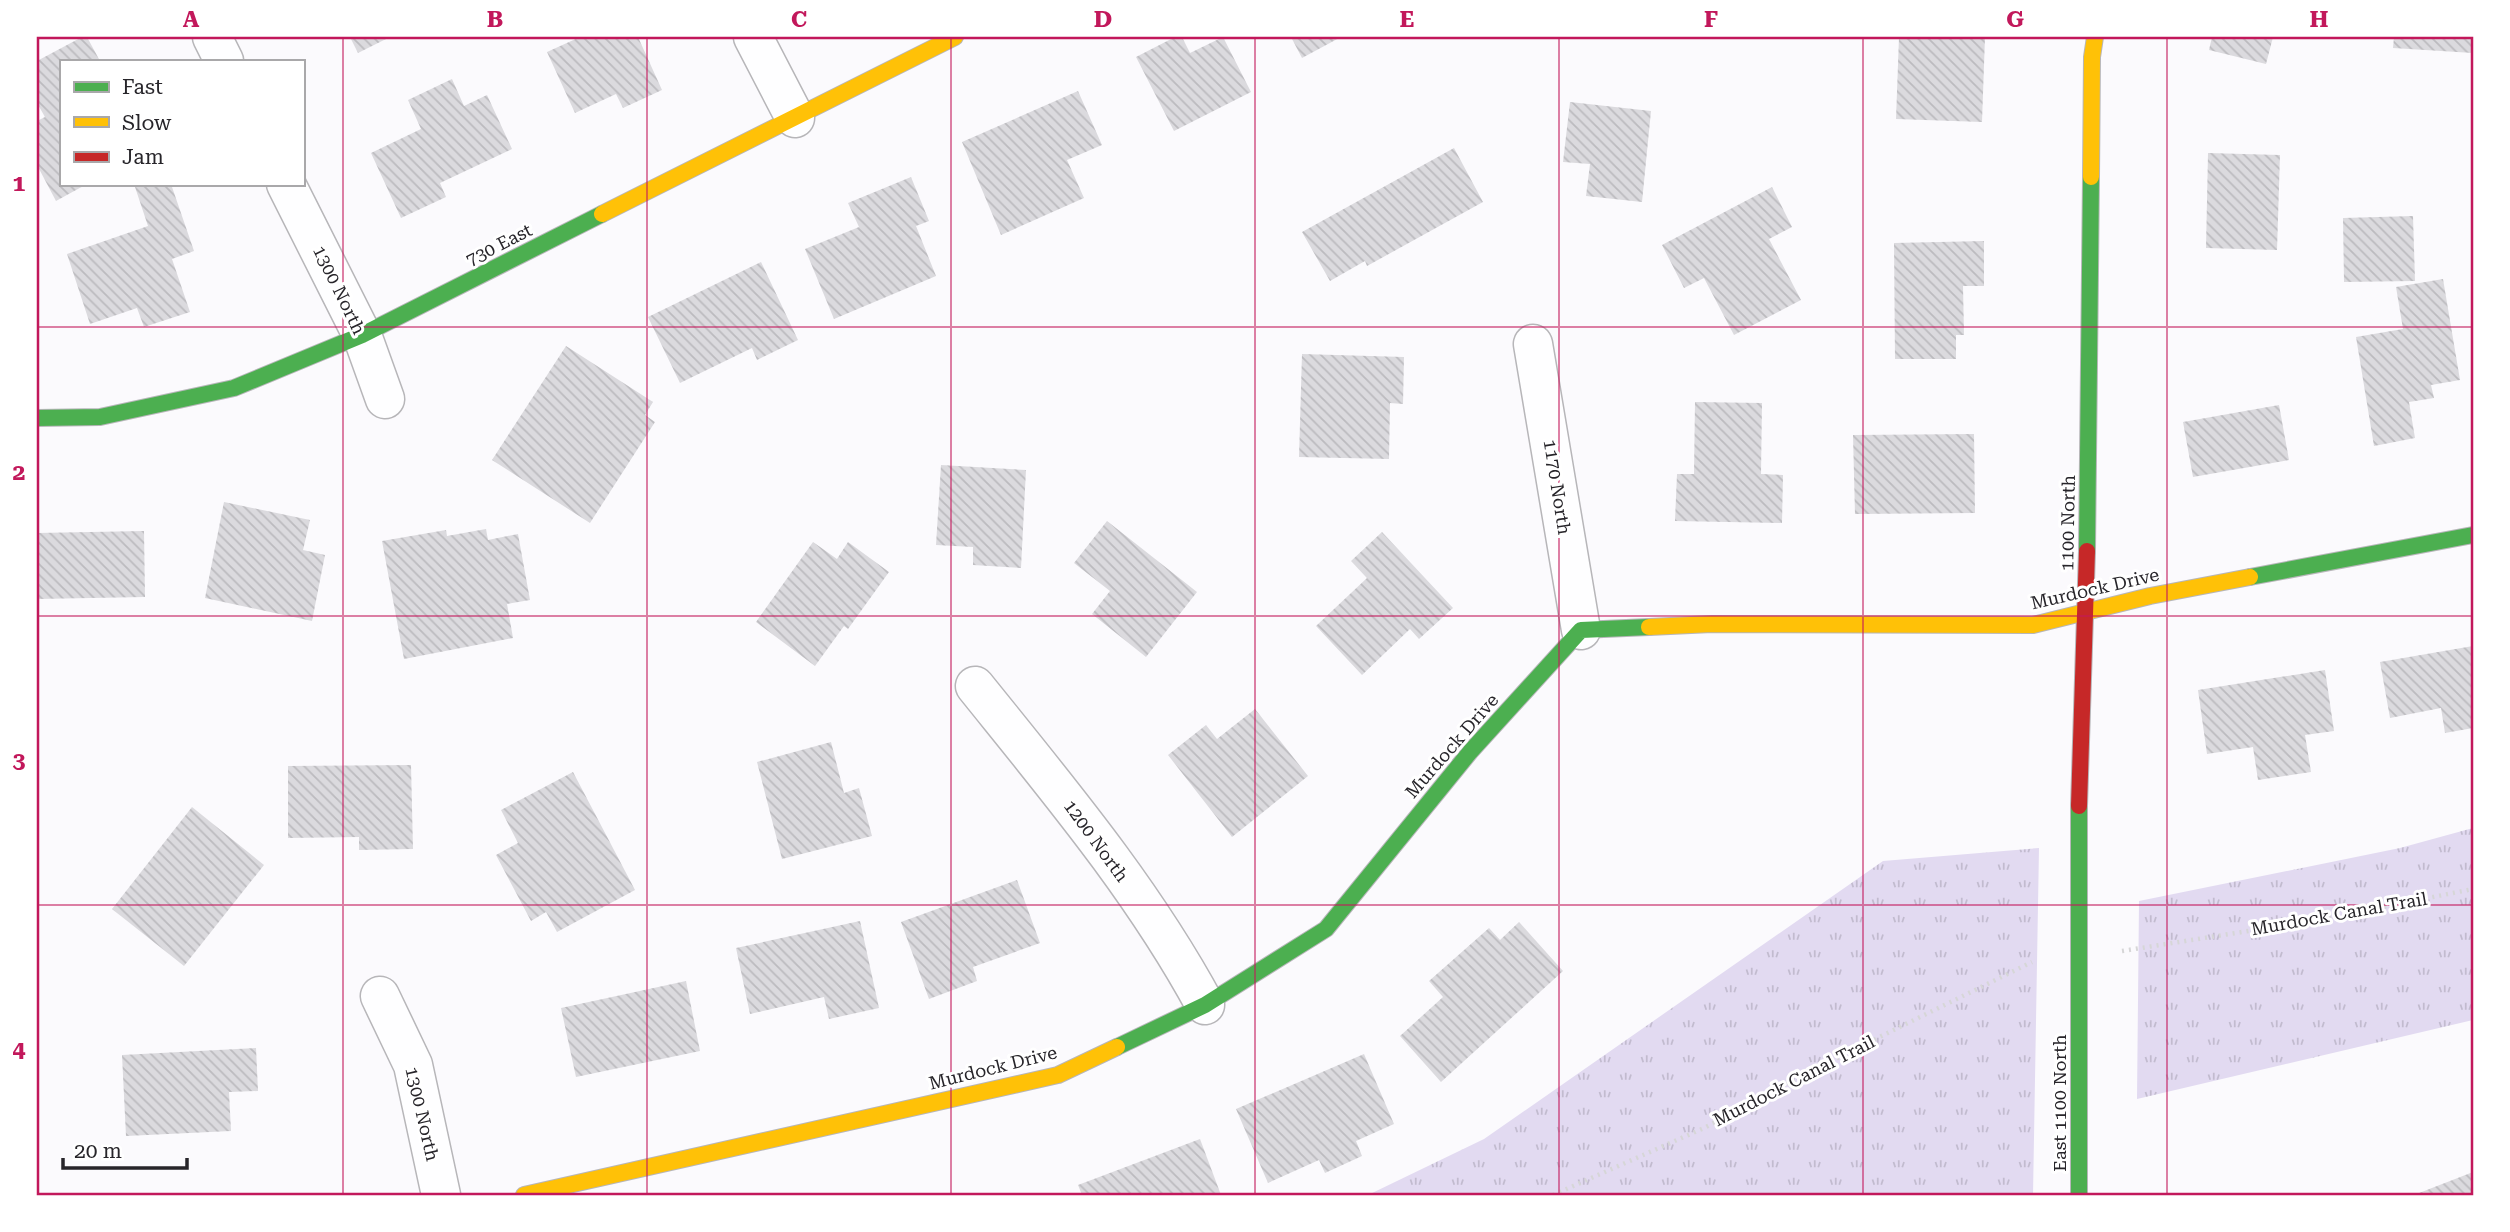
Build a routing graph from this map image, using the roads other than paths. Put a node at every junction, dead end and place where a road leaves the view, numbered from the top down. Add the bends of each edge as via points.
1 (212, 37) edge
2 (753, 37) edge
3 (955, 37) edge
4 (2095, 37) edge
5 (224, 60) edge
6 (795, 118) junction
7 (287, 186) edge
8 (362, 335) junction
9 (1533, 344) dead end
10 (385, 400) dead end
11 (37, 418) edge
12 (2473, 535) edge
13 (2086, 611) junction
14 (1581, 630) junction
15 (975, 686) dead end
16 (380, 996) dead end
17 (1205, 1005) junction
18 (2080, 1010) joint
19 (441, 1195) edge
20 (524, 1195) edge
21 (2079, 1195) edge

1 - 5 street
2 - 6 street
3 - 6 street, 730 East
4 - 13 street, 1100 North
6 - 8 street, 730 East
7 - 8 street, 1300 North
8 - 10 street, 1300 North
8 - 11 street, 730 East via 234,388 100,417
9 - 14 street, 1170 North
12 - 13 street, Murdock Drive
13 - 14 street, Murdock Drive via 2033,625 1712,624
13 - 18 street, 1100 North via 2078,844
14 - 17 street, Murdock Drive via 1469,752 1326,929
15 - 17 street, 1200 North via 1072,807 1178,955
16 - 19 street, 1300 North via 412,1065
17 - 20 street, Murdock Drive via 1058,1075
18 - 21 street, East 1100 North

